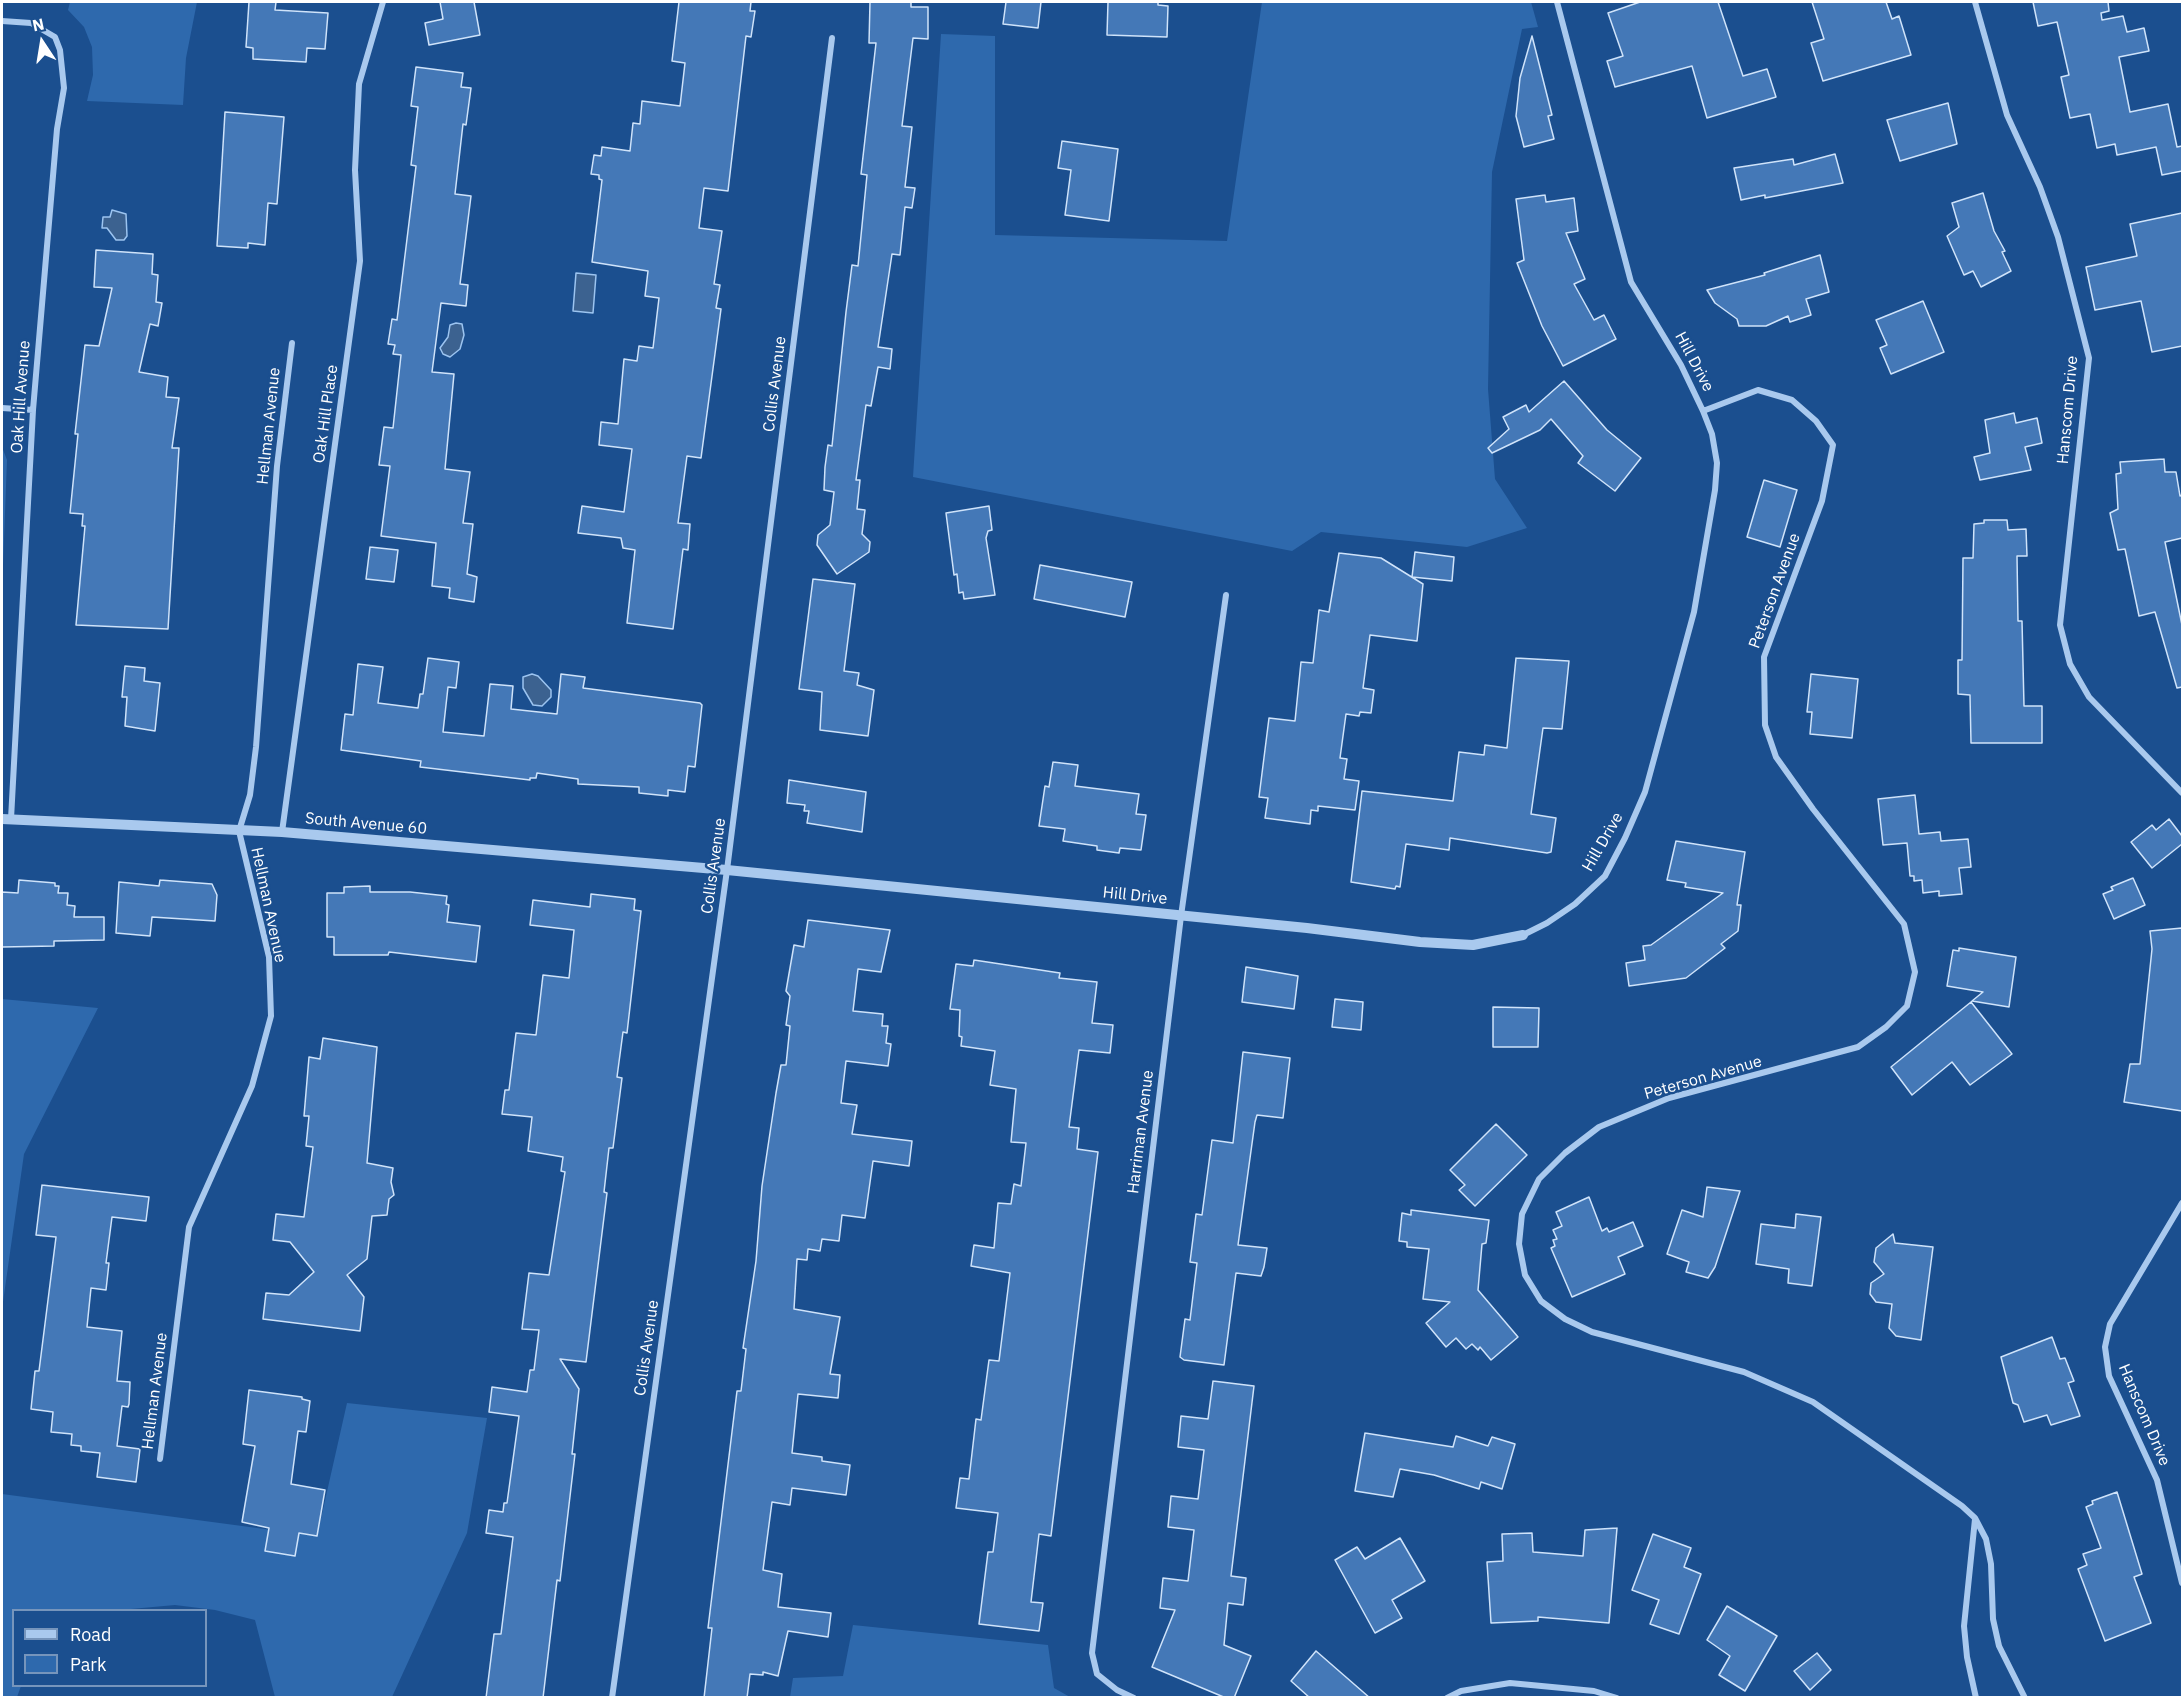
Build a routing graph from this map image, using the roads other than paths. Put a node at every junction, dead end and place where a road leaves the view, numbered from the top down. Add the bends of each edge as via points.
1 (383, 2) edge
2 (1557, 2) edge
3 (1975, 2) edge
4 (2, 21) edge
5 (832, 38) dead end
6 (292, 343) dead end
7 (2, 408) edge
8 (33, 410) junction
9 (1703, 411) junction
10 (1226, 595) dead end
11 (2182, 793) edge
12 (6, 819) edge
13 (239, 831) junction
14 (282, 832) junction
15 (727, 870) junction
16 (1181, 916) junction
17 (1523, 935) joint
18 (2182, 1203) edge
19 (160, 1459) dead end
20 (1975, 1518) junction
21 (2182, 1583) edge
22 (612, 1698) edge
23 (1134, 1698) edge
24 (1447, 1698) edge
25 (1617, 1698) edge
26 (1976, 1698) edge
27 (2025, 1698) edge

1 - 14 street, Oak Hill Place via 359,84 355,170 360,261
2 - 9 street, Hill Drive via 1631,282 1681,365
3 - 11 street, Hanscom Drive via 2007,115 2058,237 2089,358 2060,625 2067,654 2089,698
4 - 8 street, Oak Hill Avenue via 31,23 55,37 64,88 57,129
5 - 15 street, Collis Avenue
6 - 13 street, Hellman Avenue via 278,466 256,747 250,795
7 - 8 street
8 - 12 street, Oak Hill Avenue
9 - 17 street, Hill Drive via 1717,463 1715,490 1694,612 1646,792 1605,876 1575,904
9 - 20 street, Peterson Avenue via 1758,390 1792,400 1816,421 1833,445 1822,501 1764,657 1765,725 1782,766 1905,924 1916,972 1907,1006 1858,1047 1669,1098 1599,1127 1565,1153 1539,1179 1522,1214 1519,1244 1525,1275 1541,1301 1592,1332 1743,1372 1814,1402
10 - 16 street, Harriman Avenue
12 - 13 street, South Avenue 60
13 - 14 street, South Avenue 60
13 - 19 street, Hellman Avenue via 269,957 272,1016 252,1086 189,1227
14 - 15 street, South Avenue 60
15 - 16 street, Hill Drive
15 - 22 street, Collis Avenue
16 - 17 street, Hill Drive via 1473,945
16 - 23 street, Harriman Avenue via 1092,1653 1098,1674
18 - 21 street, Hanscom Drive via 2109,1324 2105,1347 2109,1376 2157,1480
20 - 26 street via 1964,1626
20 - 27 street via 1986,1539 1991,1564 1993,1619 1999,1646
24 - 25 street via 1461,1691 1510,1683 1594,1691

